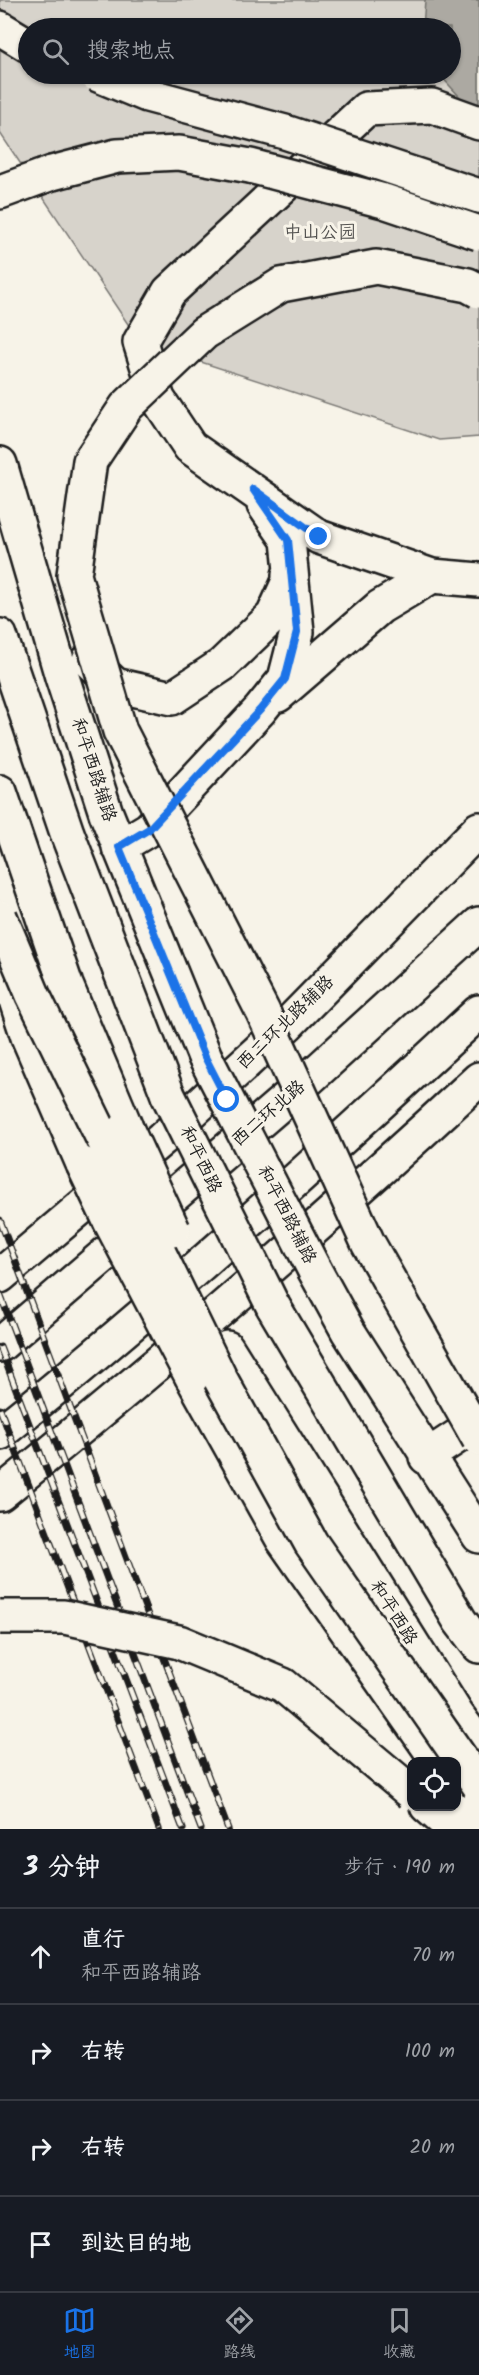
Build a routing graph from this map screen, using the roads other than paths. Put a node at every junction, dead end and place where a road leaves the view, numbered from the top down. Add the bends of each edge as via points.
1 (0, 28) edge
2 (18, 39) edge
3 (120, 84) edge
4 (479, 123) edge
5 (0, 192) edge
6 (479, 196) edge
7 (479, 233) edge
8 (479, 291) edge
9 (0, 464) edge
10 (253, 489) junction
11 (288, 540) junction
12 (24, 546) junction
13 (432, 576) junction
14 (479, 580) edge
15 (0, 636) edge
16 (260, 710) junction
17 (0, 792) edge
18 (479, 828) edge
19 (119, 847) junction
20 (0, 917) edge
21 (478, 925) edge
22 (0, 951) edge
23 (479, 1012) edge
24 (479, 1079) edge
25 (0, 1276) edge
26 (0, 1345) edge
27 (479, 1422) edge
28 (0, 1433) edge
29 (479, 1439) edge
30 (426, 1457) junction
31 (0, 1494) edge
32 (479, 1536) edge
33 (0, 1617) edge
34 (479, 1646) edge
35 (479, 1745) edge
36 (436, 1757) edge
37 (479, 1785) edge
38 (407, 1790) edge
39 (461, 1794) edge
40 (433, 1811) edge
41 (479, 1818) edge
42 (454, 1829) edge

1 - 2 main road
3 - 6 main road, bridge via 147,95 285,132
4 - 10 main road via 432,106 366,109 169,292 140,342 158,399 190,447
5 - 7 main road, bridge via 117,156 179,153 250,166 373,198
8 - 29 main road, bridge via 468,285 376,267 281,285 204,333 126,406 90,461 74,574 120,731 263,1012 368,1243
9 - 12 main road, 和平西路辅路
10 - 11 main road
10 - 13 main road via 319,537
11 - 12 main road via 289,581 273,616 222,665 172,698 115,685 78,649
11 - 16 main road via 297,632 285,679
12 - 19 main road, 和平西路辅路 via 62,677
13 - 14 main road
13 - 16 main road via 380,607
15 - 34 main road, 和平西路, bridge via 67,833 168,1095 273,1306 460,1621
16 - 19 main road via 149,829
17 - 35 main road, 和平西路, bridge via 66,985 126,1128 227,1348
18 - 25 main road, 西二环北路辅路 via 288,1024 162,1139
19 - 30 main road, 和平西路辅路, bridge via 205,1057 348,1331
20 - 37 main road, bridge via 33,995 238,1411 311,1543
21 - 26 main road, 西二环北路 via 301,1086
22 - 36 main road, bridge via 28,1037 84,1164 192,1377 282,1538
23 - 28 main road via 330,1151 87,1363
24 - 31 main road via 149,1372
27 - 30 main road
30 - 32 main road, 和平西路辅路
33 - 38 main road, bridge via 64,1617 179,1642 283,1685
39 - 41 main road
40 - 42 main road

